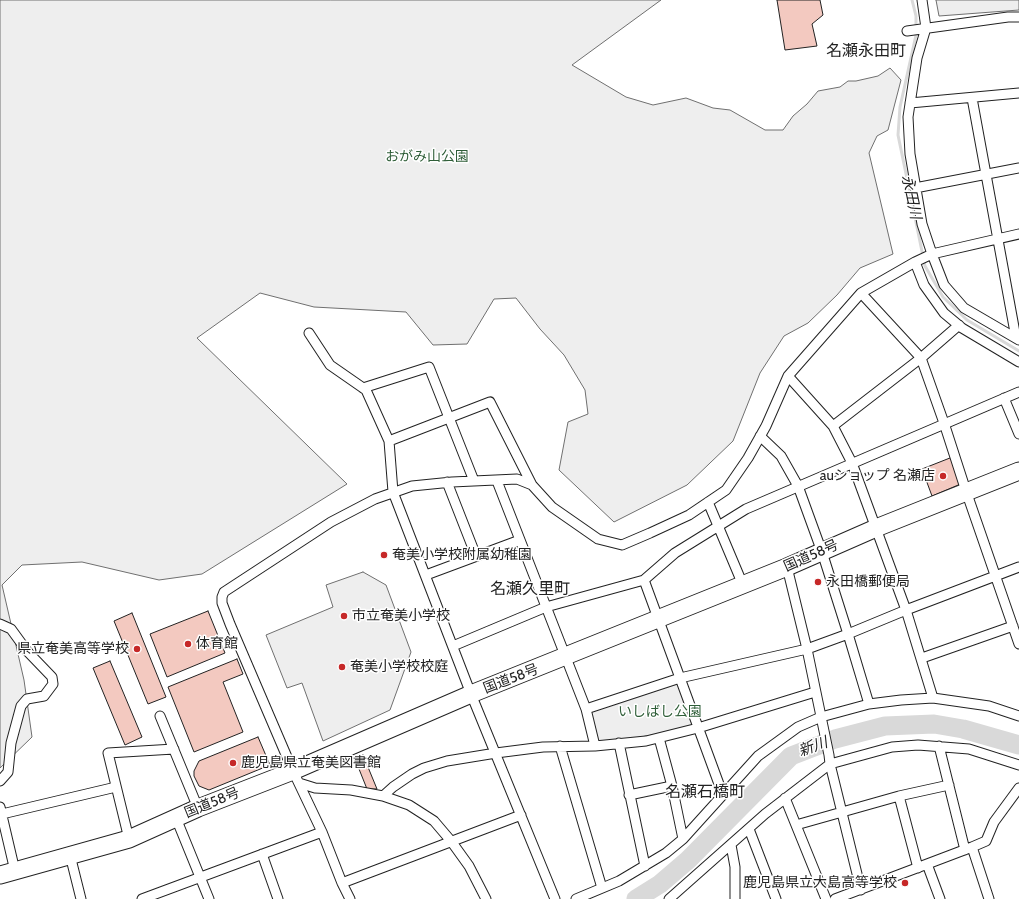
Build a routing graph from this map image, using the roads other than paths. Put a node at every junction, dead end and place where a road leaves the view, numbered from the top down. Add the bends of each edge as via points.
1 (922, 0) edge
2 (1019, 17) edge
3 (926, 28) junction
4 (907, 31) dead end
5 (1019, 93) edge
6 (972, 98) junction
7 (910, 103) junction
8 (1019, 168) edge
9 (986, 174) junction
10 (915, 188) junction
11 (1019, 234) edge
12 (998, 239) junction
13 (932, 254) junction
14 (915, 262) junction
15 (861, 293) junction
16 (1015, 314) edge
17 (959, 325) junction
18 (309, 333) dead end
19 (1018, 339) edge
20 (921, 358) junction
21 (1019, 362) edge
22 (788, 376) junction
23 (363, 388) junction
24 (1019, 392) edge
25 (1004, 398) junction
26 (448, 418) junction
27 (944, 423) junction
28 (832, 426) junction
29 (1019, 434) edge
30 (760, 436) junction
31 (389, 441) junction
32 (852, 463) junction
33 (1019, 471) edge
34 (474, 481) junction
35 (497, 481) junction
36 (447, 482) junction
37 (532, 485) junction
38 (798, 486) junction
39 (966, 491) junction
40 (393, 492) junction
41 (708, 502) junction
42 (718, 526) junction
43 (876, 528) junction
44 (520, 540) junction
45 (822, 552) junction
46 (476, 556) junction
47 (787, 567) junction
48 (1019, 567) edge
49 (426, 575) junction
50 (995, 576) junction
51 (644, 580) junction
52 (743, 585) junction
53 (546, 607) junction
54 (906, 610) junction
55 (658, 620) junction
56 (0, 624) edge
57 (1013, 626) junction
58 (848, 634) junction
59 (1019, 644) edge
60 (453, 646) junction
61 (807, 649) junction
62 (565, 658) junction
63 (922, 658) junction
64 (680, 678) junction
65 (815, 692) junction
66 (471, 694) junction
67 (933, 698) junction
68 (869, 704) junction
69 (586, 709) junction
70 (160, 716) dead end
71 (1019, 716) edge
72 (822, 721) junction
73 (698, 728) junction
74 (659, 738) junction
75 (619, 743) junction
76 (560, 746) junction
77 (595, 746) junction
78 (939, 746) junction
79 (174, 749) junction
80 (496, 753) junction
81 (829, 760) junction
82 (1019, 765) edge
83 (296, 777) junction
84 (0, 781) edge
85 (948, 784) junction
86 (116, 786) junction
87 (672, 786) junction
88 (1019, 788) edge
89 (629, 795) junction
90 (723, 795) junction
91 (383, 796) junction
92 (899, 796) junction
93 (785, 798) junction
94 (198, 808) junction
95 (1, 810) edge
96 (842, 811) junction
97 (521, 815) junction
98 (176, 818) junction
99 (796, 825) junction
100 (749, 828) junction
101 (322, 832) junction
102 (683, 838) junction
103 (129, 839) junction
104 (451, 841) junction
105 (731, 845) junction
106 (969, 849) junction
107 (70, 854) junction
108 (262, 854) junction
109 (927, 864) junction
110 (645, 866) junction
111 (918, 868) junction
112 (8, 873) edge
113 (201, 877) junction
114 (342, 883) junction
115 (602, 888) junction
116 (861, 890) junction
117 (81, 899) edge
118 (142, 899) edge
119 (209, 899) edge
120 (278, 899) edge
121 (350, 899) edge
122 (486, 899) edge
123 (554, 899) edge
124 (576, 899) edge
125 (669, 899) edge
126 (735, 899) edge
127 (776, 899) edge
128 (826, 899) edge
129 (835, 899) edge
130 (940, 899) edge
131 (989, 899) edge

1 - 3 street
2 - 3 street
3 - 4 street
3 - 7 street via 917,58
5 - 6 street
6 - 7 street
6 - 9 street
7 - 10 street via 910,154
8 - 9 street
9 - 10 street
9 - 12 street
10 - 13 street via 922,224
11 - 12 street
12 - 13 street
12 - 16 street
13 - 14 street
13 - 19 street via 944,285 964,308
14 - 15 street
14 - 17 street via 924,285 944,313
15 - 20 street
15 - 22 street
16 - 19 street
17 - 20 street
17 - 21 street
18 - 23 street via 330,365
20 - 27 street
20 - 28 street
22 - 28 street
22 - 30 street
23 - 26 street via 429,367
23 - 31 street
24 - 25 street
25 - 27 street
25 - 29 street
26 - 31 street
26 - 34 street
26 - 37 street via 490,402
27 - 32 street
27 - 39 street
28 - 32 street
30 - 38 street via 781,456
30 - 41 street via 726,490
31 - 40 street
32 - 38 street
32 - 43 street
33 - 39 highway, 国道58号
34 - 35 street
34 - 36 street
35 - 37 street via 517,479
35 - 44 street
36 - 40 street via 412,486
36 - 46 street
37 - 41 street via 552,507 582,529 598,539 622,545 689,515
38 - 42 street via 746,509
38 - 45 street
39 - 43 highway, 国道58号
39 - 50 street
40 - 49 street
40 - 83 street via 331,522 224,592 222,597 230,624
41 - 42 street
42 - 51 street via 675,553
42 - 52 street
43 - 45 highway, 国道58号
43 - 54 street
44 - 46 street
44 - 53 street
45 - 47 highway, 国道58号
45 - 58 street
46 - 49 street
47 - 52 highway, 国道58号
47 - 61 street
48 - 50 street
49 - 60 street
50 - 54 street
50 - 57 street
51 - 53 street
51 - 55 street
52 - 55 highway, 国道58号
53 - 60 street
53 - 62 street
54 - 58 street
54 - 63 street
55 - 62 highway, 国道58号
55 - 64 street
56 - 84 street via 11,629 27,651 52,677 53,684 44,696 27,699 21,706 11,743 8,772
57 - 59 street
57 - 63 street
58 - 61 street
58 - 68 street
60 - 66 street
61 - 64 street
61 - 65 street
62 - 66 highway, 国道58号
62 - 69 street
63 - 67 street
64 - 69 street
64 - 73 street
65 - 72 street
65 - 73 street
66 - 80 street
66 - 83 highway, 国道58号
67 - 68 street
67 - 71 street via 989,706
68 - 72 street
69 - 77 street
70 - 79 street
72 - 81 street
72 - 90 street via 798,727 758,756
73 - 74 street
73 - 90 street
74 - 75 street
74 - 87 street
75 - 77 street
75 - 89 street
76 - 77 street
76 - 80 street
76 - 115 street
78 - 81 street via 892,747
78 - 82 street via 969,749
78 - 85 street
79 - 86 street via 108,753
79 - 94 street
80 - 91 street via 447,761 424,768 392,787
80 - 97 street
81 - 93 street
81 - 96 street
83 - 91 street via 315,788 351,790
83 - 94 highway, 国道58号
83 - 101 street
85 - 92 street
85 - 106 street
86 - 95 street
86 - 103 street
87 - 89 street
87 - 102 street
88 - 106 street via 994,822 986,841
89 - 110 street
90 - 102 street
91 - 104 street via 409,805 434,822
92 - 96 street
92 - 111 street
93 - 99 street
93 - 100 street
94 - 98 highway, 国道58号
95 - 112 street
96 - 99 street
96 - 116 street
97 - 104 street
97 - 123 street
98 - 103 highway, 国道58号
98 - 113 street
99 - 128 street
100 - 105 street
100 - 127 street
101 - 108 street
101 - 114 street
102 - 110 street
103 - 107 highway, 国道58号
104 - 114 street
104 - 122 street via 469,866
105 - 125 street
105 - 126 street via 735,867
106 - 109 street
106 - 131 street
107 - 112 highway, 国道58号
107 - 117 street
108 - 113 street
108 - 120 street
109 - 111 street
109 - 130 street
110 - 115 street
111 - 116 street
113 - 118 street
113 - 119 street
114 - 121 street
115 - 124 street
116 - 129 street

